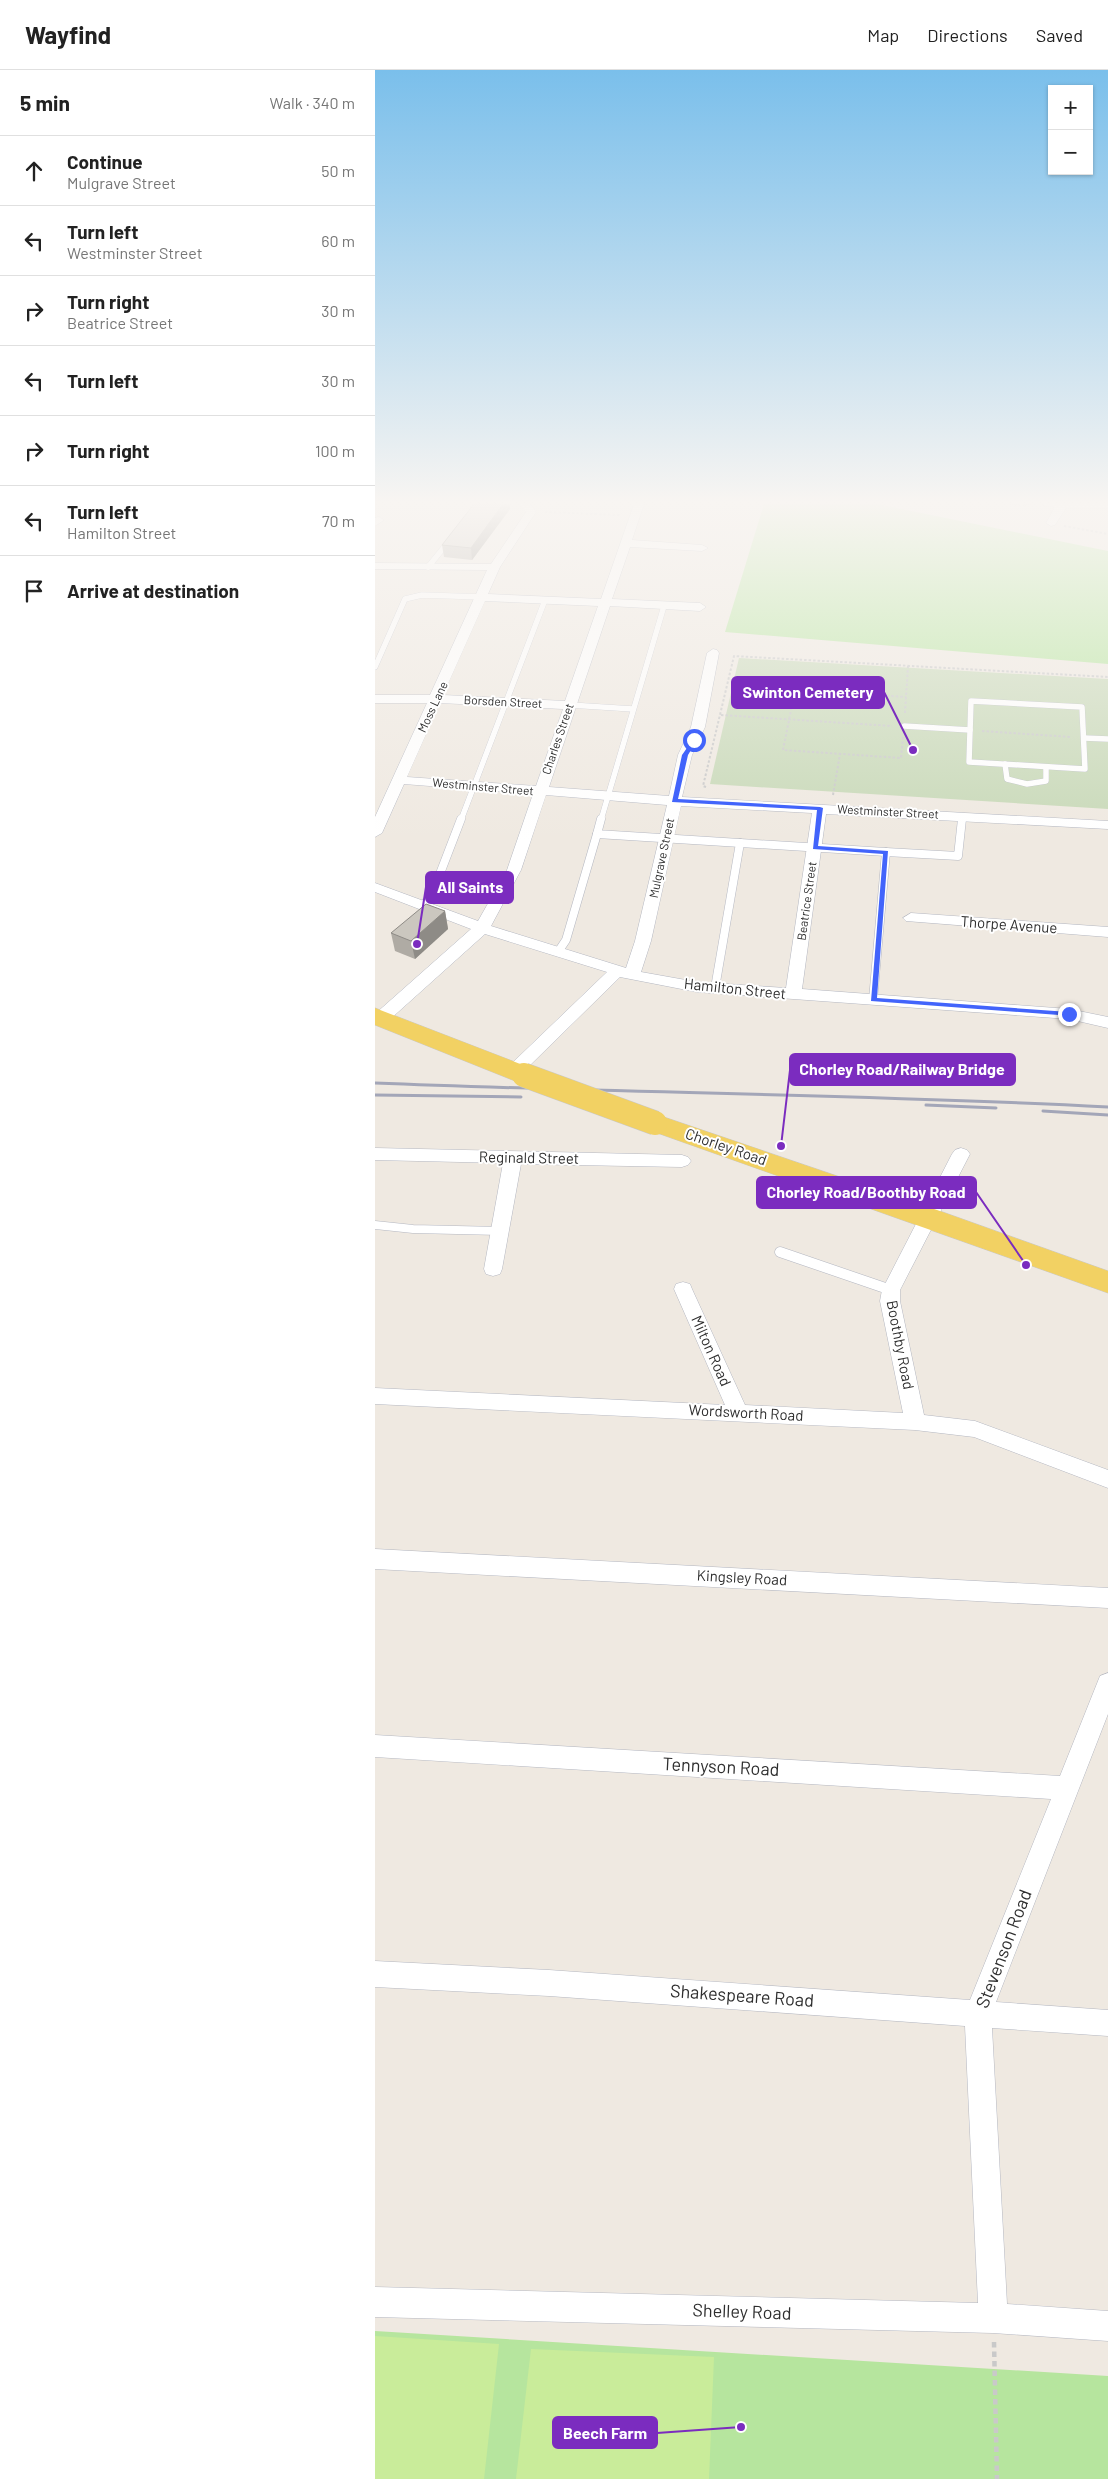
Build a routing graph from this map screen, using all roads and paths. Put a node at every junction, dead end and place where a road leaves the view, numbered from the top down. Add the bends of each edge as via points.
1 (397, 616) edge
2 (473, 616) edge
3 (539, 616) edge
4 (600, 616) edge
5 (661, 616) edge
6 (708, 657) dead end
7 (908, 666) junction
8 (375, 667) edge
9 (1108, 677) edge
10 (906, 697) junction
11 (375, 699) edge
12 (437, 699) junction
13 (506, 702) junction
14 (570, 705) junction
15 (633, 709) junction
16 (721, 715) junction
17 (789, 720) junction
18 (904, 726) junction
19 (970, 730) junction
20 (1084, 738) junction
21 (1108, 739) edge
22 (841, 754) junction
23 (1005, 764) junction
24 (1046, 767) junction
25 (398, 780) junction
26 (474, 786) junction
27 (713, 787) dead end
28 (540, 791) junction
29 (608, 796) junction
30 (674, 801) junction
31 (822, 801) junction
32 (962, 817) junction
33 (1108, 825) edge
34 (375, 833) edge
35 (597, 834) junction
36 (668, 838) junction
37 (740, 843) junction
38 (815, 848) junction
39 (886, 852) junction
40 (375, 887) edge
41 (423, 905) junction
42 (911, 918) dead end
43 (482, 928) junction
44 (1108, 932) edge
45 (558, 952) junction
46 (625, 973) junction
47 (715, 988) junction
48 (793, 994) junction
49 (873, 1000) junction
50 (378, 1017) edge
51 (1108, 1023) edge
52 (519, 1074) junction
53 (375, 1154) edge
54 (961, 1154) dead end
55 (513, 1158) junction
56 (682, 1161) dead end
57 (928, 1217) junction
58 (375, 1225) edge
59 (500, 1231) junction
60 (780, 1252) dead end
61 (493, 1269) dead end
62 (1108, 1282) edge
63 (683, 1289) dead end
64 (891, 1290) junction
65 (375, 1396) edge
66 (739, 1412) junction
67 (915, 1422) junction
68 (1108, 1480) edge
69 (375, 1559) edge
70 (1108, 1598) edge
71 (1108, 1684) edge
72 (1102, 1720) edge
73 (375, 1746) edge
74 (1067, 1788) junction
75 (375, 1974) edge
76 (978, 2013) junction
77 (1108, 2023) edge
78 (375, 2302) edge
79 (993, 2318) junction
80 (1108, 2326) edge
81 (997, 2479) edge

1 - 8 lane
2 - 12 street, Moss Lane
3 - 13 lane
4 - 14 street, Charles Street
5 - 15 lane
6 - 30 street, Mulgrave Street via 698,727 685,755
7 - 9 path
7 - 10 path
7 - 16 path via 734,656
10 - 17 path via 795,690
10 - 18 path
11 - 12 street, Borsden Street
12 - 13 street, Borsden Street
12 - 25 street, Moss Lane
13 - 14 street, Borsden Street
13 - 26 lane
14 - 15 lane
14 - 28 street, Charles Street
15 - 29 lane
16 - 17 path
16 - 27 path via 703,786
17 - 18 path
17 - 22 path via 783,750
18 - 19 lane
18 - 22 path via 901,758
19 - 20 path
19 - 20 lane via 971,701 1082,707
19 - 23 lane via 969,762
20 - 21 lane
20 - 24 lane via 1085,769
22 - 31 path via 834,794
23 - 24 lane
23 - 24 lane via 1007,779 1019,784 1043,784
25 - 26 street, Westminster Street
25 - 34 street, Moss Lane
26 - 28 street, Westminster Street
26 - 41 lane via 431,897
28 - 29 street, Westminster Street
28 - 43 street, Charles Street via 514,870
29 - 30 street, Westminster Street
29 - 35 lane
30 - 31 street, Westminster Street
30 - 36 street, Mulgrave Street
31 - 32 street, Westminster Street
31 - 38 street, Beatrice Street
32 - 33 street, Westminster Street
32 - 39 lane via 957,856
35 - 36 lane
35 - 45 lane via 566,940
36 - 37 lane
36 - 46 street, Mulgrave Street via 643,941
37 - 38 lane
37 - 47 lane
38 - 39 lane
38 - 48 street, Beatrice Street
39 - 49 lane
40 - 41 street, Hamilton Street
41 - 43 street, Hamilton Street
42 - 44 street, Thorpe Avenue
43 - 45 street, Hamilton Street
43 - 50 street, Charles Street
45 - 46 street, Hamilton Street
46 - 47 street, Hamilton Street
46 - 52 street, Mulgrave Street via 570,1019
47 - 48 street, Hamilton Street
48 - 49 street, Hamilton Street
49 - 51 street, Hamilton Street via 1069,1014
50 - 52 main road, Chorley Road
52 - 57 main road, Chorley Road, bridge
53 - 55 street, Reginald Street
54 - 57 street, Boothby Road
55 - 56 street, Reginald Street
55 - 59 street
57 - 62 main road, Chorley Road
57 - 64 street, Boothby Road
58 - 59 lane
59 - 61 street
60 - 64 lane
63 - 66 street, Milton Road
64 - 67 street, Boothby Road via 890,1301
65 - 66 street, Wordsworth Road
66 - 67 street, Wordsworth Road
67 - 68 street, Wordsworth Road via 975,1429
69 - 70 street, Kingsley Road
71 - 72 street, Stevenson Road
72 - 74 street, Stevenson Road
73 - 74 street, Tennyson Road
74 - 76 street, Stevenson Road
75 - 76 street, Shakespeare Road via 549,1982
76 - 77 street, Shakespeare Road
76 - 79 street, Stevenson Road
78 - 79 street, Shelley Road
79 - 80 street, Shelley Road
79 - 81 path

